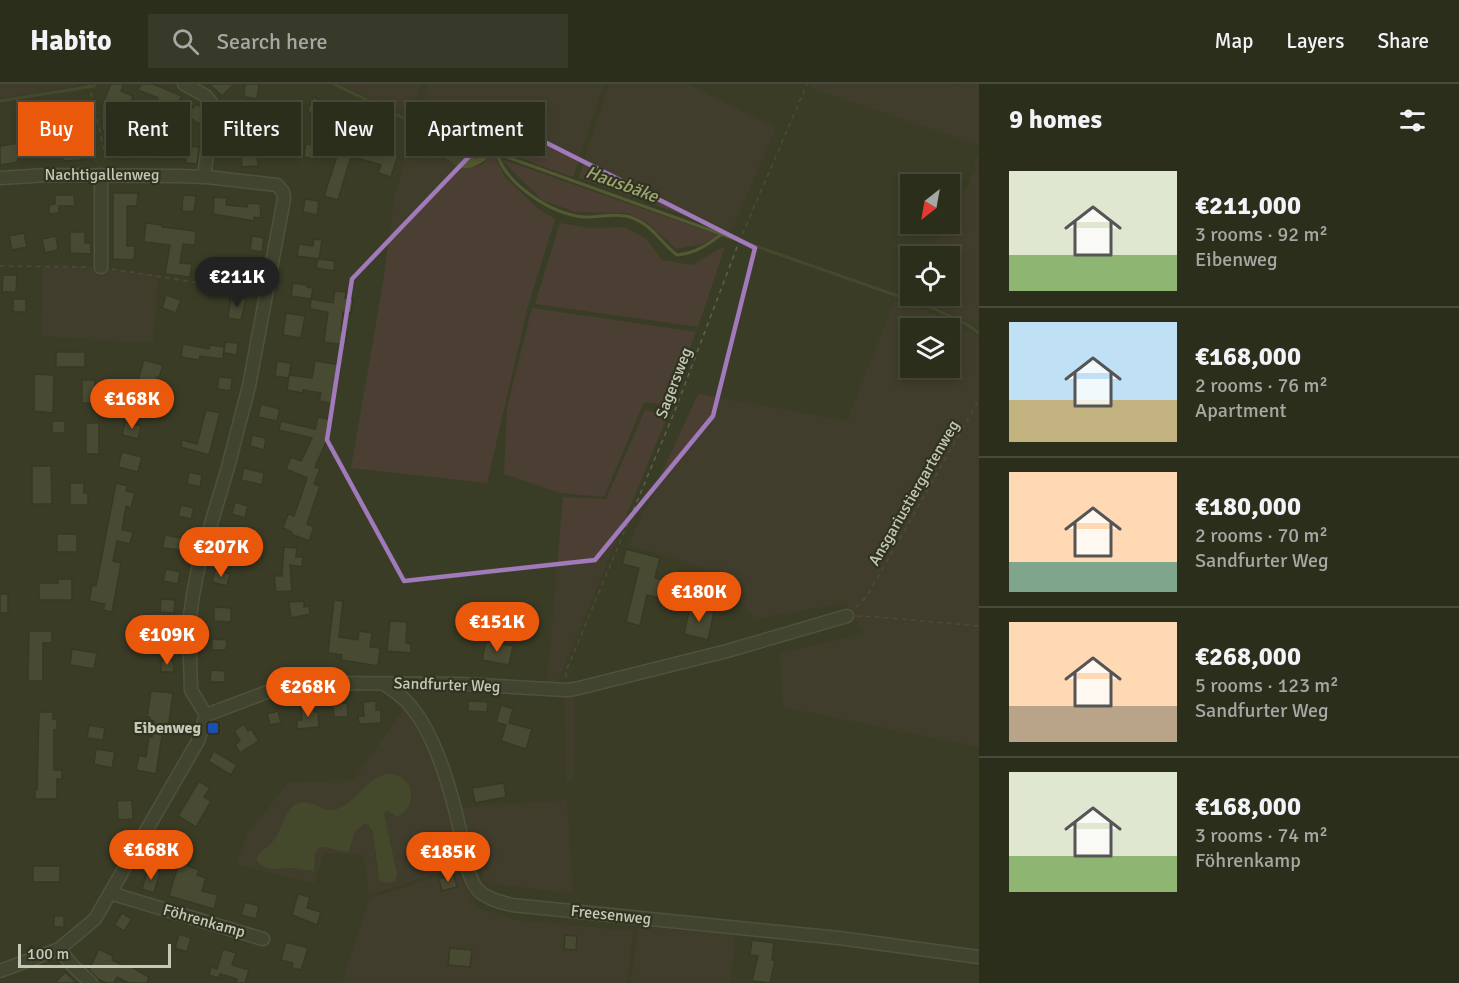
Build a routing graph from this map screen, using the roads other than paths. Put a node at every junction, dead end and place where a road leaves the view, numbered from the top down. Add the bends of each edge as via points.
1 (184, 84) edge
2 (106, 175) junction
3 (204, 177) junction
4 (0, 178) edge
5 (101, 267) road end
6 (847, 616) road end
7 (384, 684) junction
8 (206, 715) junction
9 (110, 893) junction
10 (263, 939) dead end
11 (59, 949) junction
12 (979, 957) edge
13 (0, 971) edge
14 (91, 983) edge

1 - 3 street via 206,96 213,105
2 - 3 street, Nachtigallenweg
2 - 4 street, Nachtigallenweg
2 - 5 street
3 - 8 street, Nachtigallenweg via 277,185 285,200 242,419 193,595 189,623 191,690
6 - 7 street, Sandfurter Weg via 727,651 566,690
7 - 8 street, Sandfurter Weg via 325,683 270,691
7 - 12 street, Freesenweg via 406,701 442,762 468,870 477,890 490,899 512,905 839,938
8 - 9 street via 198,741
9 - 10 street, Föhrenkamp
9 - 11 street via 95,919
11 - 13 street
11 - 14 street

